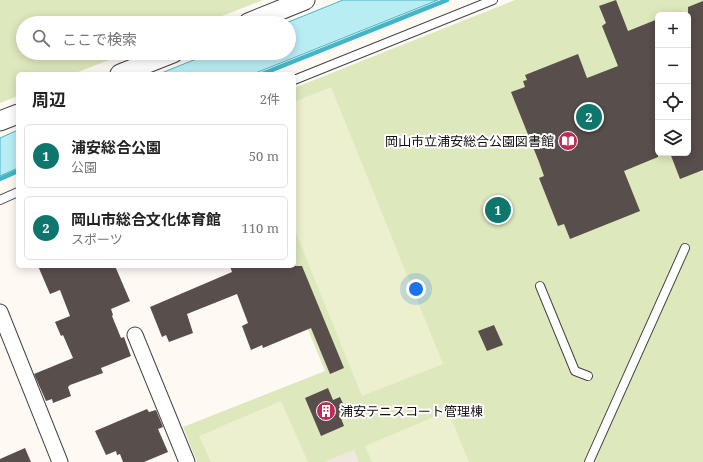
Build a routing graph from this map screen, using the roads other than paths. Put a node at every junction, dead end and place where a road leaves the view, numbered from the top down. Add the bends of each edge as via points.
1 (305, 0) edge
2 (493, 0) edge
3 (265, 16) edge
4 (155, 60) edge
5 (125, 72) edge
6 (296, 79) edge
7 (16, 115) edge
8 (0, 121) edge
9 (16, 193) edge
10 (0, 200) edge
11 (685, 248) dead end
12 (540, 286) dead end
13 (0, 312) edge
14 (135, 334) dead end
15 (588, 376) dead end
16 (60, 462) edge
17 (187, 462) edge
18 (589, 462) edge

1 - 3 street
2 - 6 lane
4 - 5 street
7 - 8 street
9 - 10 lane
11 - 18 lane
12 - 15 lane via 575,371
13 - 16 street
14 - 17 street

